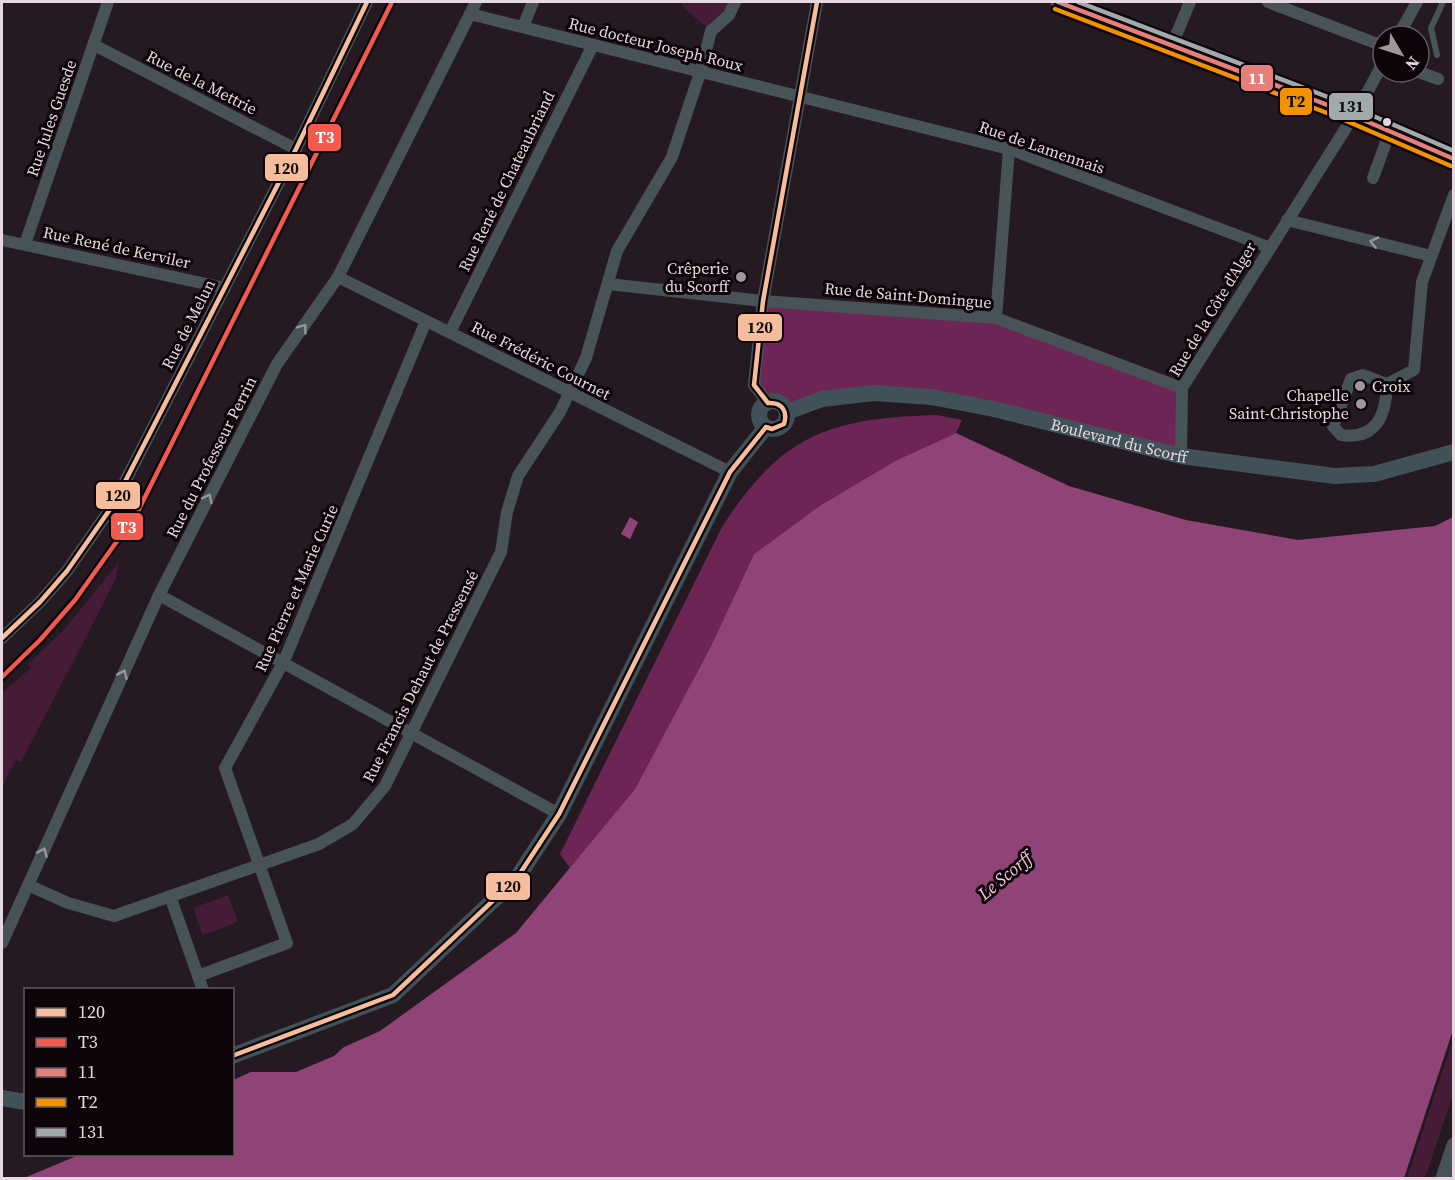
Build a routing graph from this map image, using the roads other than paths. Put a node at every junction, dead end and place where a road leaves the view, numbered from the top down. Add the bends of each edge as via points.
1 (108, 2) edge
2 (367, 2) edge
3 (392, 2) edge
4 (476, 2) edge
5 (533, 2) edge
6 (735, 2) edge
7 (816, 2) edge
8 (1059, 2) edge
9 (1190, 2) edge
10 (1268, 2) edge
11 (1417, 2) edge
12 (1443, 2) edge
13 (470, 14) junction
14 (1405, 24) edge
15 (523, 27) junction
16 (1371, 41) edge
17 (94, 45) junction
18 (593, 45) junction
19 (1172, 45) junction
20 (1437, 55) dead end
21 (700, 73) junction
22 (1431, 76) edge
23 (1438, 79) dead end
24 (1371, 84) edge
25 (800, 96) junction
26 (1352, 116) junction
27 (1390, 131) junction
28 (296, 149) junction
29 (1009, 149) junction
30 (1454, 159) edge
31 (1372, 178) dead end
32 (1454, 195) edge
33 (1287, 220) junction
34 (2, 240) edge
35 (25, 244) junction
36 (1268, 247) junction
37 (1431, 256) junction
38 (338, 277) junction
39 (608, 284) junction
40 (225, 288) junction
41 (763, 301) junction
42 (996, 318) junction
43 (426, 321) junction
44 (450, 332) junction
45 (1387, 384) junction
46 (1182, 387) junction
47 (569, 392) junction
48 (768, 403) junction
49 (786, 412) junction
50 (766, 427) junction
51 (1454, 452) edge
52 (1181, 456) junction
53 (730, 472) junction
54 (159, 595) junction
55 (2, 638) edge
56 (284, 662) junction
57 (2, 677) edge
58 (412, 732) junction
59 (559, 814) junction
60 (260, 865) junction
61 (28, 885) junction
62 (170, 896) junction
63 (2, 943) edge
64 (198, 976) junction
65 (202, 988) edge
66 (234, 1055) edge
67 (2, 1098) edge
68 (24, 1102) edge
69 (1454, 1145) edge
70 (1443, 1179) edge

1 - 17 street, Rue Jules Guesde
2 - 28 street, Rue de Melun
3 - 57 lane via 137,513 82,591
4 - 13 street, Rue du Professeur Perrin
5 - 15 street
6 - 21 street, Rue Francis Dehaut de Pressensé via 729,15 711,31
7 - 25 street
8 - 19 street
9 - 19 street
10 - 16 street
11 - 14 street
12 - 20 lane via 1431,28
13 - 15 street, Rue docteur Joseph Roux
13 - 38 street, Rue du Professeur Perrin
15 - 18 street, Rue docteur Joseph Roux
17 - 28 street, Rue de la Mettrie
17 - 35 street, Rue Jules Guesde
18 - 21 street, Rue docteur Joseph Roux
18 - 44 street, Rue René de Chateaubriand
19 - 26 street
21 - 25 street, Rue docteur Joseph Roux
21 - 39 street, Rue Francis Dehaut de Pressensé via 672,157 617,251
22 - 23 street
24 - 26 street, Rue de la Côte d'Alger
25 - 29 street, Rue de Lamennais
25 - 41 street
26 - 27 street
26 - 33 street, Rue de la Côte d'Alger
27 - 30 street
27 - 31 street
28 - 40 street, Rue de Melun
29 - 36 street, Rue de Lamennais
29 - 42 street
32 - 37 street
33 - 36 street, Rue de la Côte d'Alger
37 -> 33 street
34 - 35 street, Rue René de Kerviler
35 - 40 street, Rue René de Kerviler
36 - 46 street, Rue de la Côte d'Alger
37 - 45 street via 1422,282 1414,370
38 - 43 street, Rue Frédéric Cournet
54 -> 38 street, Rue du Professeur Perrin via 277,364
39 - 41 street, Rue de Saint-Domingue
39 - 47 street, Rue Francis Dehaut de Pressensé via 586,358
40 - 55 street, Rue de Melun via 113,505 67,571
41 - 42 street, Rue de Saint-Domingue
41 - 48 street via 754,385
42 - 46 street, Rue de Saint-Domingue
43 - 44 street, Rue Frédéric Cournet
43 - 56 street, Rue Pierre et Marie Curie
44 - 47 street, Rue Frédéric Cournet
45 - 45 street via 1363,375 1351,379 1333,426 1341,435 1357,437 1376,427 1384,408
46 - 52 street, Rue de la Côte d'Alger
47 - 53 street, Rue Frédéric Cournet
47 - 58 street, Rue Francis Dehaut de Pressensé via 518,476 501,552
48 - 49 main road via 779,403
48 - 50 main road via 759,415
49 - 50 main road via 784,424
49 - 52 main road, Boulevard du Scorff via 822,399 874,393 930,397
50 - 53 main road
51 - 52 main road, Boulevard du Scorff via 1374,474 1335,476
53 - 59 main road
54 - 56 street
61 -> 54 street, Rue du Professeur Perrin
56 - 58 street
56 - 60 street, Rue Pierre et Marie Curie via 225,768
58 - 59 street
58 - 60 street, Rue Francis Dehaut de Pressensé via 385,786 353,824 319,844
59 - 66 main road via 518,878 393,995
60 - 62 street, Rue Francis Dehaut de Pressensé
60 - 64 street, Rue Pierre et Marie Curie via 287,943
61 - 62 street, Rue Francis Dehaut de Pressensé via 68,903 114,916
61 - 63 street, Rue du Professeur Perrin
62 - 64 street
64 - 65 street
67 - 68 main road
69 - 70 street

